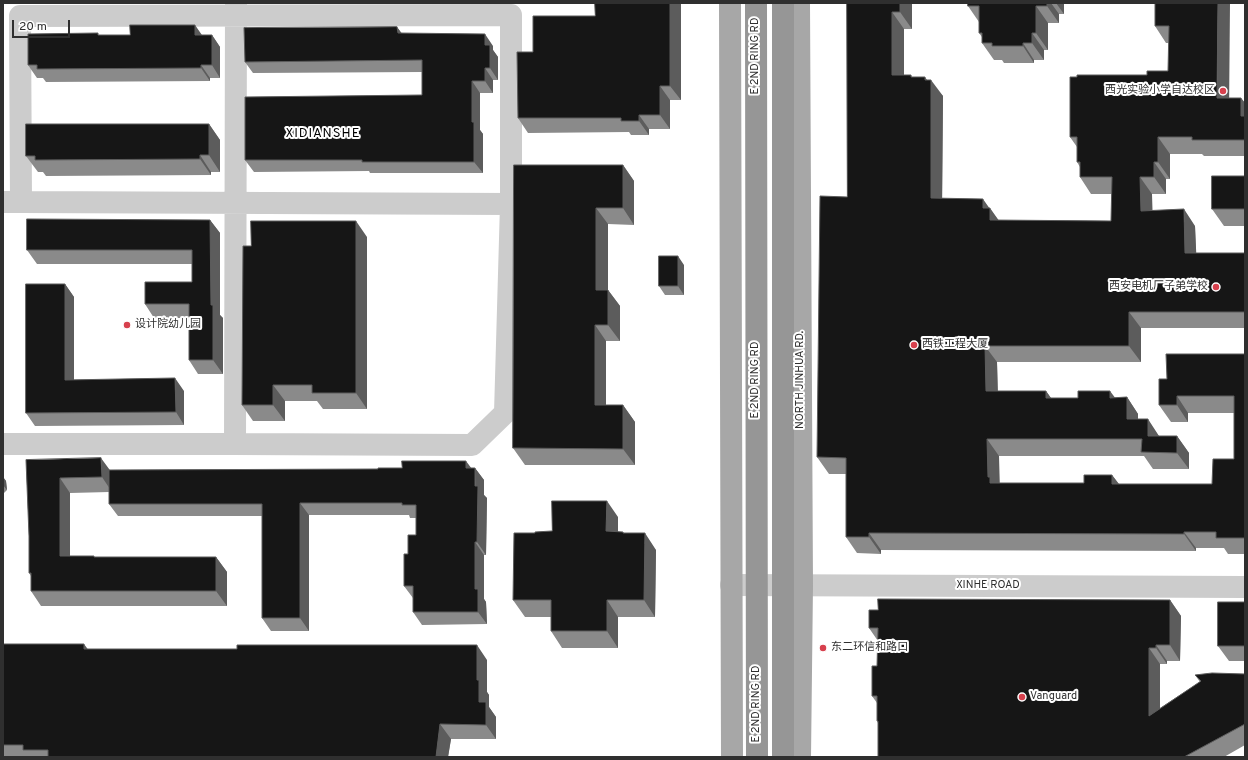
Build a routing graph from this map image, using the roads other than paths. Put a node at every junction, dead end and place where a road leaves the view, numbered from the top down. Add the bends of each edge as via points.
1 (730, 3) edge
2 (756, 3) edge
3 (783, 3) edge
4 (799, 3) edge
5 (236, 9) edge
6 (12, 202) edge
7 (236, 203) junction
8 (511, 204) junction
9 (3, 444) edge
10 (235, 444) junction
11 (731, 585) junction
12 (802, 585) junction
13 (1245, 587) edge
14 (732, 757) edge
15 (757, 757) edge
16 (783, 757) edge
17 (800, 757) edge

1 - 11 main road
2 - 15 highway, E 2ND RING RD, bridge
3 - 16 highway, bridge
4 - 12 main road, NORTH JINHUA RD.
5 - 6 street via 20,16
5 - 7 street
5 - 8 street via 511,15
6 - 7 street
7 - 8 street
7 - 10 street
8 - 10 street via 505,413 472,445
9 - 10 street
11 - 12 street, XINHE ROAD
11 - 14 main road
12 - 13 street, XINHE ROAD
12 - 17 main road, NORTH JINHUA RD.

